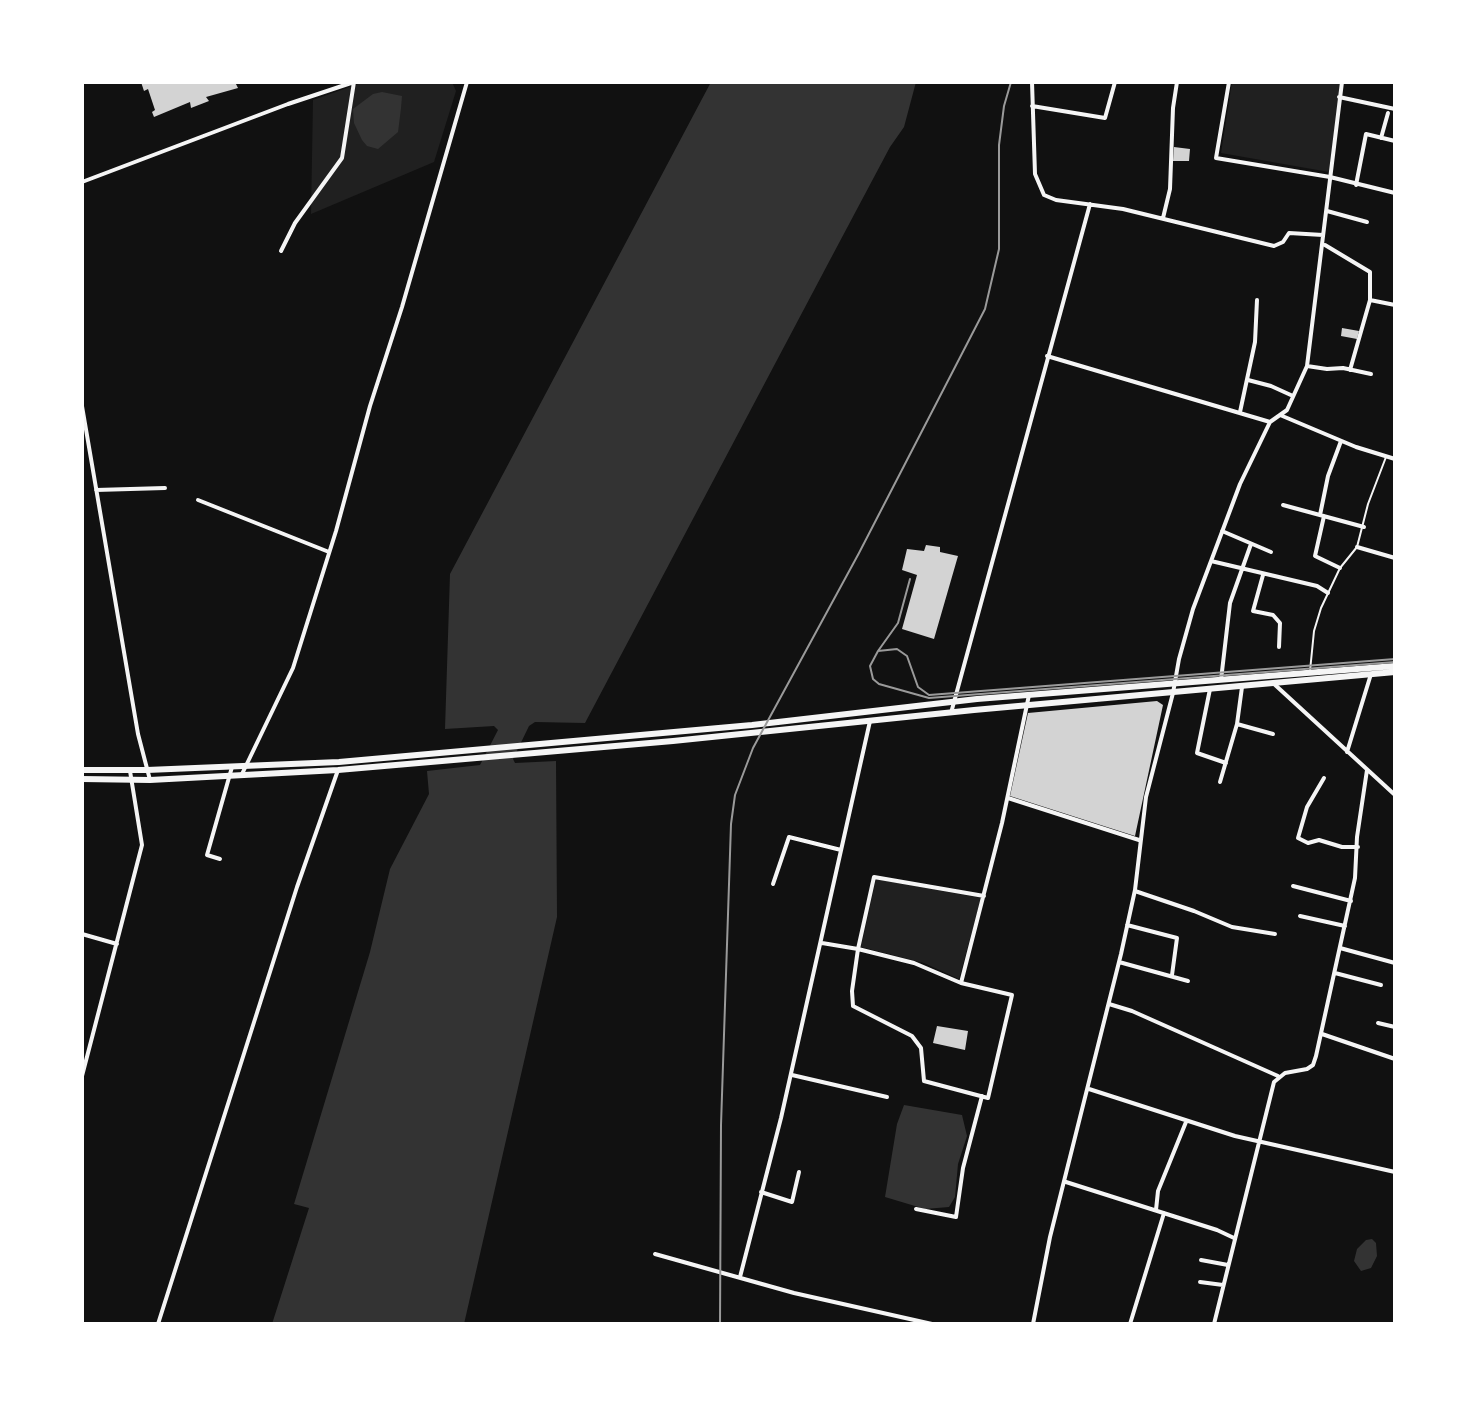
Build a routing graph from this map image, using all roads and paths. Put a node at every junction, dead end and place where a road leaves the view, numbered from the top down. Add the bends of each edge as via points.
1 (354, 82) edge
2 (467, 82) edge
3 (1032, 82) edge
4 (1115, 82) edge
5 (1177, 82) edge
6 (1229, 82) edge
7 (1342, 82) edge
8 (1339, 97) junction
9 (1032, 106) junction
10 (1395, 109) edge
11 (1388, 113) dead end
12 (1381, 138) junction
13 (1395, 141) edge
14 (1330, 177) junction
15 (82, 182) edge
16 (1356, 185) junction
17 (1395, 193) edge
18 (1090, 204) junction
19 (1327, 211) junction
20 (1163, 218) junction
21 (1367, 222) dead end
22 (1324, 235) junction
23 (1323, 244) junction
24 (281, 251) dead end
25 (1257, 300) dead end
26 (1370, 300) junction
27 (1395, 305) edge
28 (1047, 356) junction
29 (1307, 366) junction
30 (1350, 370) junction
31 (1371, 374) dead end
32 (1248, 380) junction
33 (1293, 396) junction
34 (82, 406) edge
35 (1240, 413) junction
36 (1280, 415) junction
37 (1270, 422) junction
38 (1341, 441) junction
39 (1386, 456) junction
40 (1395, 459) edge
41 (165, 488) dead end
42 (96, 490) junction
43 (198, 500) dead end
44 (1283, 505) dead end
45 (1322, 515) junction
46 (1364, 527) junction
47 (1222, 531) junction
48 (1251, 544) junction
49 (1357, 547) junction
50 (329, 552) junction
51 (1271, 552) dead end
52 (1395, 558) edge
53 (1211, 561) junction
54 (1340, 568) junction
55 (1240, 570) junction
56 (1263, 574) junction
57 (1328, 593) junction
58 (1279, 647) dead end
59 (1395, 666) edge
60 (1371, 670) junction
61 (1310, 672) junction
62 (1395, 672) edge
63 (1272, 679) junction
64 (1221, 680) junction
65 (1174, 684) junction
66 (1242, 687) junction
67 (1210, 689) junction
68 (1173, 693) junction
69 (1029, 695) junction
70 (952, 700) junction
71 (1028, 705) junction
72 (951, 713) junction
73 (870, 721) junction
74 (1237, 724) junction
75 (1273, 734) dead end
76 (534, 749) junction
77 (1347, 752) junction
78 (464, 755) junction
79 (1226, 763) junction
80 (246, 767) junction
81 (82, 770) edge
82 (130, 770) junction
83 (147, 770) junction
84 (338, 770) junction
85 (1367, 770) junction
86 (231, 771) junction
87 (242, 775) junction
88 (1324, 778) dead end
89 (82, 779) edge
90 (150, 780) junction
91 (131, 781) junction
92 (1220, 782) dead end
93 (1395, 795) edge
94 (1008, 798) junction
95 (1139, 840) junction
96 (1358, 847) junction
97 (841, 850) junction
98 (220, 859) dead end
99 (773, 884) dead end
100 (1293, 886) dead end
101 (1135, 891) junction
102 (984, 896) junction
103 (1351, 901) junction
104 (1300, 916) dead end
105 (1127, 925) junction
106 (1346, 926) junction
107 (82, 934) edge
108 (1275, 934) dead end
109 (822, 943) junction
110 (117, 944) junction
111 (1340, 948) junction
112 (858, 949) junction
113 (1119, 962) junction
114 (1395, 963) edge
115 (1335, 973) junction
116 (1172, 975) junction
117 (1188, 981) dead end
118 (961, 983) junction
119 (1381, 985) dead end
120 (1109, 1004) junction
121 (1378, 1023) dead end
122 (1395, 1027) edge
123 (1321, 1034) junction
124 (1395, 1059) edge
125 (791, 1075) junction
126 (82, 1076) edge
127 (1278, 1076) junction
128 (1088, 1089) junction
129 (982, 1096) junction
130 (887, 1097) dead end
131 (1186, 1122) junction
132 (1259, 1143) junction
133 (799, 1172) dead end
134 (1395, 1172) edge
135 (1065, 1181) junction
136 (761, 1192) junction
137 (916, 1209) dead end
138 (1156, 1210) junction
139 (1164, 1213) junction
140 (1234, 1238) junction
141 (655, 1254) dead end
142 (1201, 1260) dead end
143 (1228, 1265) junction
144 (740, 1277) junction
145 (1200, 1282) dead end
146 (1223, 1285) junction
147 (158, 1324) edge
148 (932, 1324) edge
149 (1033, 1324) edge
150 (1130, 1324) edge
151 (1214, 1324) edge

1 - 15 street
1 - 24 street via 342,158
2 - 50 street
3 - 9 street
4 - 9 street via 1105,118
5 - 20 street
6 - 14 street via 1216,158
7 - 8 street
8 - 10 street
8 - 14 street
9 - 18 street via 1035,174 1044,195
11 - 12 street
12 - 13 street
12 - 16 street via 1366,134
14 - 16 street
14 - 19 street
16 - 17 street
18 - 20 street
18 - 28 street
19 - 21 street
19 - 22 street
20 - 22 street via 1274,246 1289,233
22 - 23 street
23 - 26 street via 1370,272
23 - 29 street
25 - 32 street
26 - 27 street
26 - 30 street
28 - 35 street
28 - 70 street
29 - 30 street
29 - 33 street
30 - 31 street
32 - 33 street
32 - 35 street
33 - 36 street
34 - 42 street
35 - 37 street
36 - 37 street
36 - 38 street
37 - 47 street
38 - 39 street
38 - 45 street
39 - 40 street
39 - 46 lane
41 - 42 street
42 - 83 street
43 - 50 street
44 - 45 street
45 - 46 street
45 - 54 street via 1315,556
46 - 49 lane
47 - 48 street
47 - 53 street
48 - 51 street
48 - 55 street
49 - 52 street
49 - 54 lane
50 - 80 street via 293,668
53 - 55 street
53 - 65 street
54 - 57 lane
55 - 56 street
55 - 64 street via 1230,603
56 - 57 street
56 - 58 street via 1253,611 1273,615 1280,623
57 - 61 lane via 1315,625
59 - 60 main road
60 - 61 main road
60 - 62 main road
60 - 63 main road
60 - 77 street
61 - 63 main road
63 - 64 main road
63 - 66 main road
63 - 77 street
64 - 65 main road
65 - 68 street
65 - 69 main road
66 - 67 main road
66 - 74 street
67 - 68 main road
67 - 79 street via 1197,753
68 - 71 main road
68 - 95 street
69 - 70 main road
69 - 71 street
70 - 72 street
70 - 76 main road
71 - 72 main road
71 - 94 street
72 - 73 main road
73 - 76 main road
73 - 97 street
74 - 75 street
74 - 79 street
76 - 78 main road
77 - 85 street
78 - 80 main road
78 - 84 main road
79 - 92 street
80 - 86 main road
80 - 87 street
81 - 82 main road
82 - 83 main road
82 - 91 street
83 - 86 main road
83 - 90 street
84 - 87 main road
84 - 147 street
85 - 93 street
85 - 96 street
86 - 87 main road
86 - 90 main road
86 - 98 street via 207,855
88 - 96 street via 1307,807 1298,838
89 - 91 main road
90 - 91 main road
91 - 110 street via 142,845
94 - 95 street
94 - 102 street
95 - 101 street
96 - 103 street
97 - 99 street via 789,837
97 - 109 street
100 - 103 street
101 - 105 street
101 - 108 street via 1232,927
102 - 112 street via 874,877
102 - 118 street
103 - 106 street
104 - 106 street
105 - 113 street
105 - 116 street via 1177,938
106 - 111 street
107 - 110 street
109 - 112 street
109 - 125 street
110 - 126 street
111 - 114 street
111 - 115 street
112 - 118 street via 914,963
112 - 129 street via 853,1006 912,1036 921,1048 924,1081
113 - 116 street
113 - 120 street
115 - 119 street
115 - 123 street
116 - 117 street
118 - 129 street via 1012,995 988,1098
120 - 127 street
120 - 128 street
121 - 122 street
123 - 124 street
123 - 127 street via 1313,1065
125 - 130 street
125 - 136 street
127 - 132 street
128 - 131 street
128 - 135 street
129 - 137 street via 956,1217
131 - 132 street
131 - 138 street via 1158,1191
132 - 134 street
132 - 140 street
133 - 136 street via 792,1202
135 - 138 street
135 - 149 street
136 - 144 street
138 - 139 street
139 - 140 street
139 - 150 street
140 - 143 street
141 - 144 street
142 - 143 street
143 - 146 street
144 - 148 street
145 - 146 street
146 - 151 street

